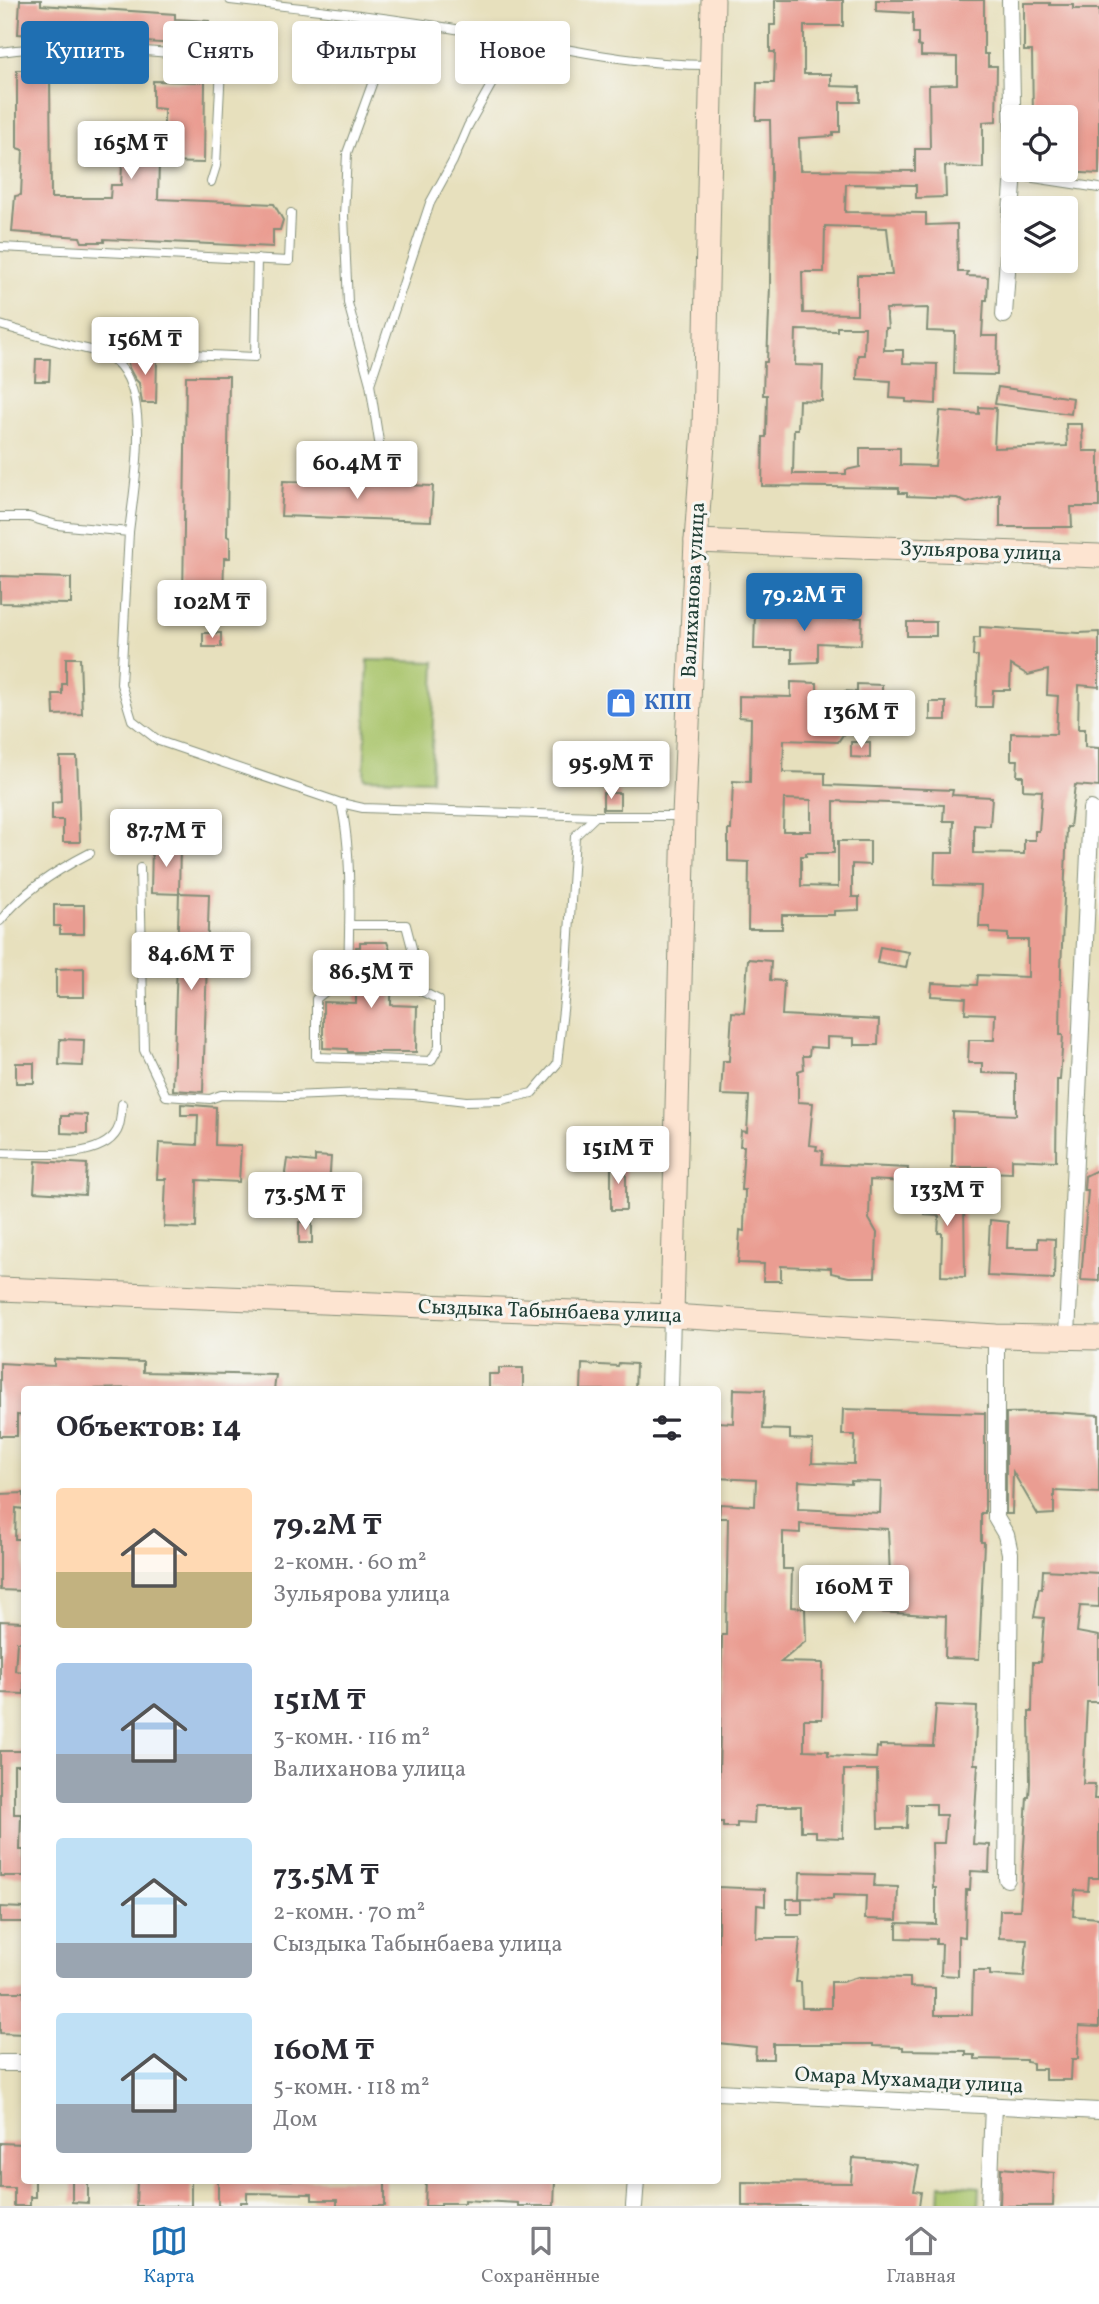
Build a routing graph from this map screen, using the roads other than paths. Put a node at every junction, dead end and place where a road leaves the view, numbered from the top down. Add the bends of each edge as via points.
1 (230, 0) edge
2 (713, 0) edge
3 (1010, 0) edge
4 (397, 21) edge
5 (570, 50) edge
6 (0, 52) edge
7 (711, 65) junction
8 (372, 84) edge
9 (492, 84) edge
10 (1012, 105) edge
11 (1013, 182) edge
12 (1065, 182) edge
13 (211, 183) dead end
14 (1099, 188) edge
15 (291, 213) dead end
16 (0, 247) edge
17 (257, 259) junction
18 (1004, 315) dead end
19 (0, 325) edge
20 (87, 349) junction
21 (370, 384) junction
22 (380, 448) dead end
23 (0, 517) edge
24 (129, 532) junction
25 (696, 541) junction
26 (1099, 556) edge
27 (341, 803) junction
28 (1091, 809) dead end
29 (596, 816) junction
30 (684, 816) junction
31 (90, 853) dead end
32 (140, 868) dead end
33 (0, 920) edge
34 (349, 925) junction
35 (122, 1104) dead end
36 (0, 1153) edge
37 (0, 1289) edge
38 (672, 1316) junction
39 (996, 1336) junction
40 (1067, 1336) junction
41 (1099, 1338) edge
42 (670, 1386) edge
43 (1007, 1879) dead end
44 (0, 2063) edge
45 (21, 2063) edge
46 (721, 2092) edge
47 (993, 2106) junction
48 (1099, 2111) edge
49 (636, 2184) edge
50 (635, 2206) edge
51 (989, 2206) edge

1 - 4 lane
2 - 7 street, Валиханова улица
3 - 10 street
5 - 7 lane via 667,65
6 - 13 lane via 40,47 216,57 222,67
7 - 25 street, Валиханова улица via 704,429
8 - 21 lane via 346,153 344,216 348,303
9 - 21 lane via 430,203
11 - 18 street
12 - 14 lane
15 - 17 lane via 289,261
16 - 17 lane
17 - 20 lane via 255,357
19 - 20 lane
20 - 24 lane via 113,359 128,378 137,406
21 - 22 lane
23 - 24 lane
24 - 27 lane via 121,684 132,720 159,741
25 - 26 street, Зульярова улица
25 - 30 street, Валиханова улица
27 - 29 lane via 363,808
27 - 34 lane via 346,824
28 - 40 street
29 - 30 lane
29 - 32 lane via 575,836 557,1065 531,1093 502,1100 363,1093 222,1095 210,1099 166,1096 144,1051
30 - 38 street, Валиханова улица
31 - 33 lane via 56,871
34 - 34 lane via 348,977 316,999 316,1057 431,1061 439,1047 439,1000 421,991 414,977 406,925
35 - 36 lane via 117,1132 100,1147 71,1154
37 - 38 street, Сыздыка Табынбаева улица
38 - 39 street, Сыздыка Табынбаева улица
38 - 42 street, Валиханова улица
39 - 40 street, Сыздыка Табынбаева улица
39 - 43 street via 996,1518 1010,1553
40 - 41 street, Сыздыка Табынбаева улица
44 - 45 street
46 - 47 street, Омара Мухамади улица
47 - 48 street, Омара Мухамади улица
47 - 51 street
49 - 50 street

